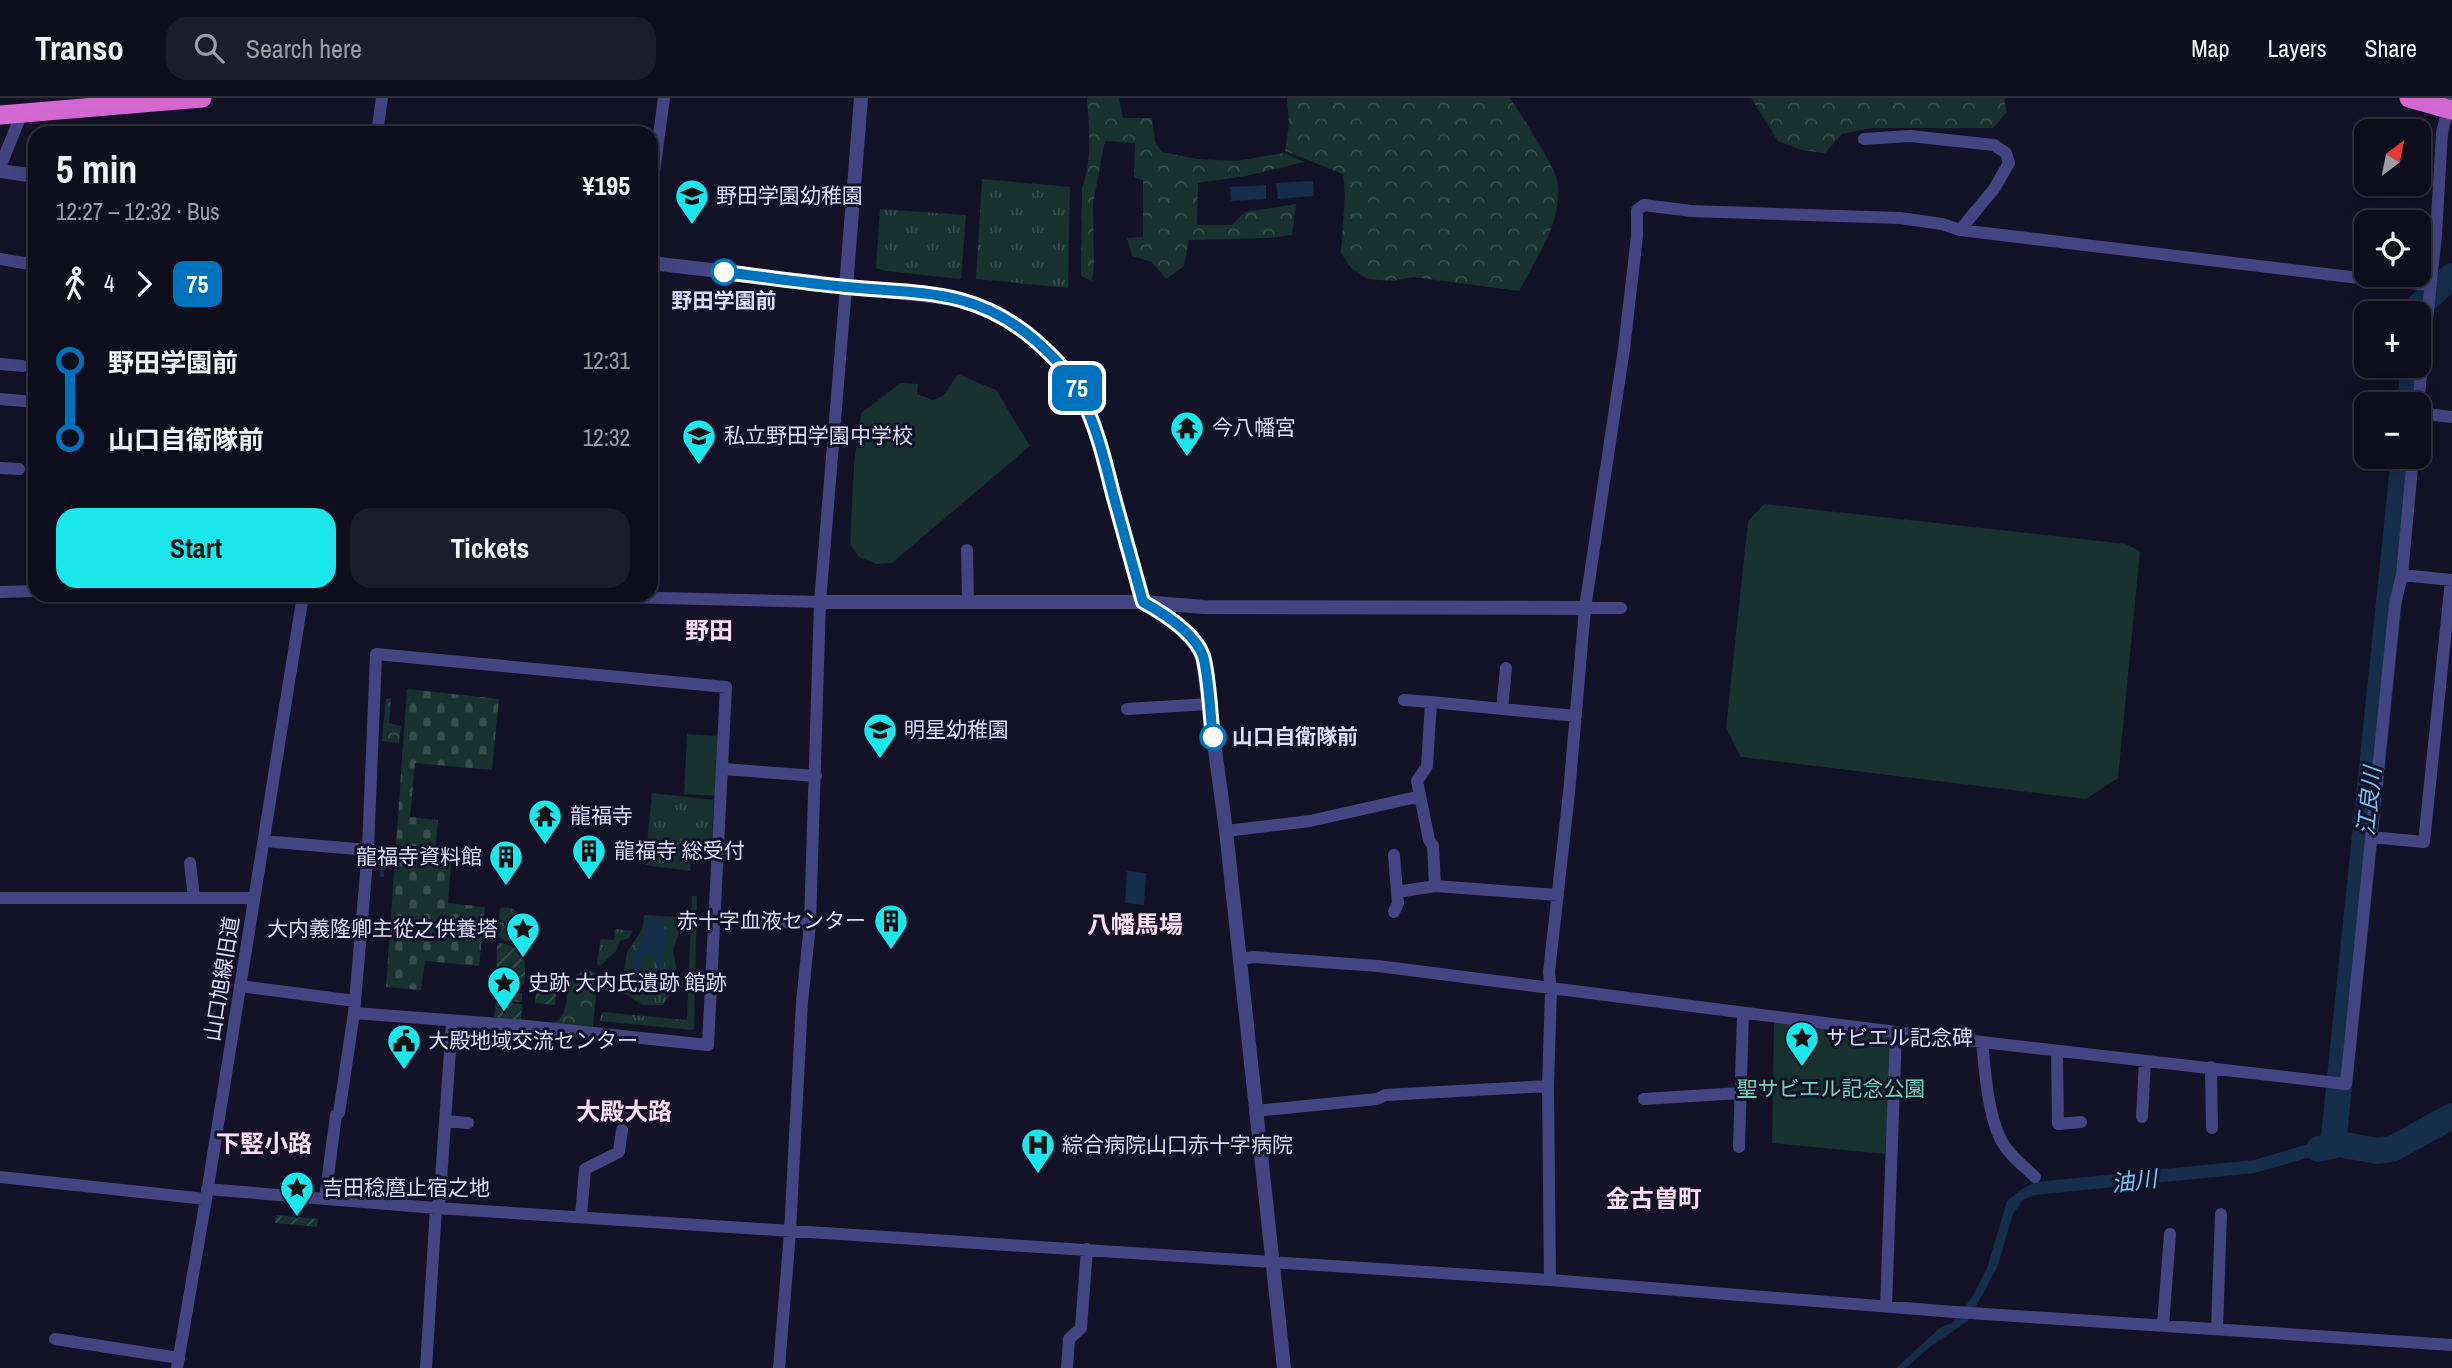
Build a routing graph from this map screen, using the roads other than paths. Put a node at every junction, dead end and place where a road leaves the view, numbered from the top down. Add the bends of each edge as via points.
1 (202, 98) edge
2 (383, 98) edge
3 (664, 98) edge
4 (861, 98) edge
5 (2409, 98) edge
6 (2450, 106) edge
7 (12, 114) edge
8 (377, 126) edge
9 (1864, 139) dead end
10 (658, 142) edge
11 (0, 169) edge
12 (28, 175) edge
13 (1960, 230) junction
14 (0, 259) edge
15 (28, 264) edge
16 (658, 264) edge
17 (2354, 277) edge
18 (2431, 285) edge
19 (846, 287) junction
20 (2431, 287) edge
21 (0, 365) edge
22 (23, 366) dead end
23 (2419, 392) edge
24 (0, 399) edge
25 (28, 401) edge
26 (2431, 415) edge
27 (2452, 417) edge
28 (0, 468) edge
29 (19, 469) dead end
30 (2412, 469) edge
31 (967, 550) dead end
32 (2402, 575) junction
33 (2452, 580) edge
34 (28, 591) edge
35 (0, 592) edge
36 (658, 598) edge
37 (302, 602) edge
38 (820, 602) junction
39 (968, 602) junction
40 (1143, 602) junction
41 (1584, 608) junction
42 (1621, 608) dead end
43 (1506, 668) dead end
44 (1404, 700) dead end
45 (1431, 702) junction
46 (1209, 704) junction
47 (1127, 709) dead end
48 (1502, 709) junction
49 (1576, 716) junction
50 (723, 768) junction
51 (816, 776) junction
52 (1420, 799) junction
53 (1226, 831) junction
54 (2371, 837) junction
55 (264, 841) junction
56 (368, 850) junction
57 (1394, 855) dead end
58 (190, 863) dead end
59 (1435, 886) junction
60 (1397, 892) junction
61 (1558, 895) junction
62 (0, 898) edge
63 (194, 898) junction
64 (254, 898) junction
65 (1394, 912) dead end
66 (756, 920) dead end
67 (810, 924) junction
68 (1240, 959) junction
69 (240, 986) junction
70 (1551, 990) junction
71 (355, 1007) junction
72 (1743, 1013) junction
73 (452, 1022) junction
74 (1896, 1032) junction
75 (1982, 1042) junction
76 (2057, 1051) junction
77 (2145, 1061) junction
78 (2211, 1067) junction
79 (1548, 1086) junction
80 (1740, 1093) junction
81 (1644, 1099) dead end
82 (1255, 1111) junction
83 (2142, 1117) dead end
84 (445, 1121) junction
85 (2081, 1122) dead end
86 (468, 1123) dead end
87 (2212, 1128) dead end
88 (622, 1130) dead end
89 (1739, 1147) dead end
90 (0, 1177) edge
91 (2035, 1177) dead end
92 (207, 1194) junction
93 (325, 1199) junction
94 (438, 1208) junction
95 (2221, 1214) dead end
96 (581, 1216) junction
97 (790, 1232) junction
98 (2170, 1234) dead end
99 (1087, 1250) junction
100 (1271, 1263) junction
101 (1550, 1280) junction
102 (1886, 1306) junction
103 (2163, 1325) junction
104 (2217, 1329) junction
105 (55, 1339) dead end
106 (2452, 1345) edge
107 (178, 1363) edge
108 (426, 1368) edge
109 (779, 1368) edge
110 (1067, 1368) edge
111 (1284, 1368) edge

1 - 7 highway
2 - 8 street
3 - 10 street
4 - 19 street
5 - 6 highway
6 - 18 street via 2442,133
7 - 11 street
9 - 13 street via 1910,136 1994,145 2006,153 2009,163 1994,189
11 - 12 street
13 - 17 street
13 - 41 street via 1900,218 1691,211 1644,205 1637,210 1624,349
14 - 15 street
16 - 19 street
19 - 38 street
19 - 40 street via 964,300 996,312 1022,329 1062,366 1082,397 1099,442
20 - 23 street
21 - 22 street
24 - 25 street
26 - 27 street
28 - 29 street
30 - 32 street
31 - 39 street
32 - 33 street
32 - 54 street via 2395,604
33 - 54 street via 2424,842
34 - 35 street
36 - 38 street
37 - 55 street, 山口旭線旧道
38 - 39 street
38 - 51 street
39 - 40 street
40 - 41 street via 1204,607
40 - 46 street via 1185,631 1202,654
41 - 42 street
41 - 49 street
43 - 48 street
44 - 45 street
45 - 48 street
45 - 52 street via 1427,766 1417,781
46 - 47 street
46 - 53 street
48 - 49 street
49 - 61 street
50 - 51 street
50 - 56 street via 726,687 376,654
50 - 73 street via 708,1045
51 - 67 street
52 - 53 street via 1310,821
52 - 59 street via 1433,846
53 - 68 street
54 - 78 street via 2346,1084
55 - 56 street
55 - 64 street, 山口旭線旧道
56 - 71 street
57 - 60 street
58 - 63 street
59 - 60 street
59 - 61 street
60 - 65 street
61 - 70 street
62 - 63 street
63 - 64 street
64 - 69 street, 山口旭線旧道
66 - 67 street
67 - 97 street
68 - 70 street via 1378,966
68 - 82 street
69 - 71 street
69 - 92 street, 山口旭線旧道
70 - 72 street
70 - 79 street
71 - 73 street
71 - 93 street
72 - 74 street
72 - 80 street
73 - 84 street
74 - 75 street
74 - 102 street
75 - 76 street
75 - 91 street via 1998,1133 2004,1146
76 - 77 street
76 - 85 street via 2058,1124
77 - 78 street
77 - 83 street
78 - 87 street
79 - 82 street via 1385,1095
79 - 101 street
80 - 81 street
80 - 89 street
82 - 100 street
84 - 86 street
84 - 94 street
88 - 96 street via 620,1152 585,1169
90 - 92 street
92 - 93 street
92 - 107 street, 山口旭線旧道
93 - 94 street
94 - 96 street
94 - 108 street
95 - 104 street
96 - 97 street
97 - 99 street
97 - 109 street
98 - 103 street
99 - 100 street
99 - 110 street via 1081,1328 1069,1339
100 - 101 street
100 - 111 street
101 - 102 street
102 - 103 street
103 - 104 street
104 - 106 street
105 - 107 street

